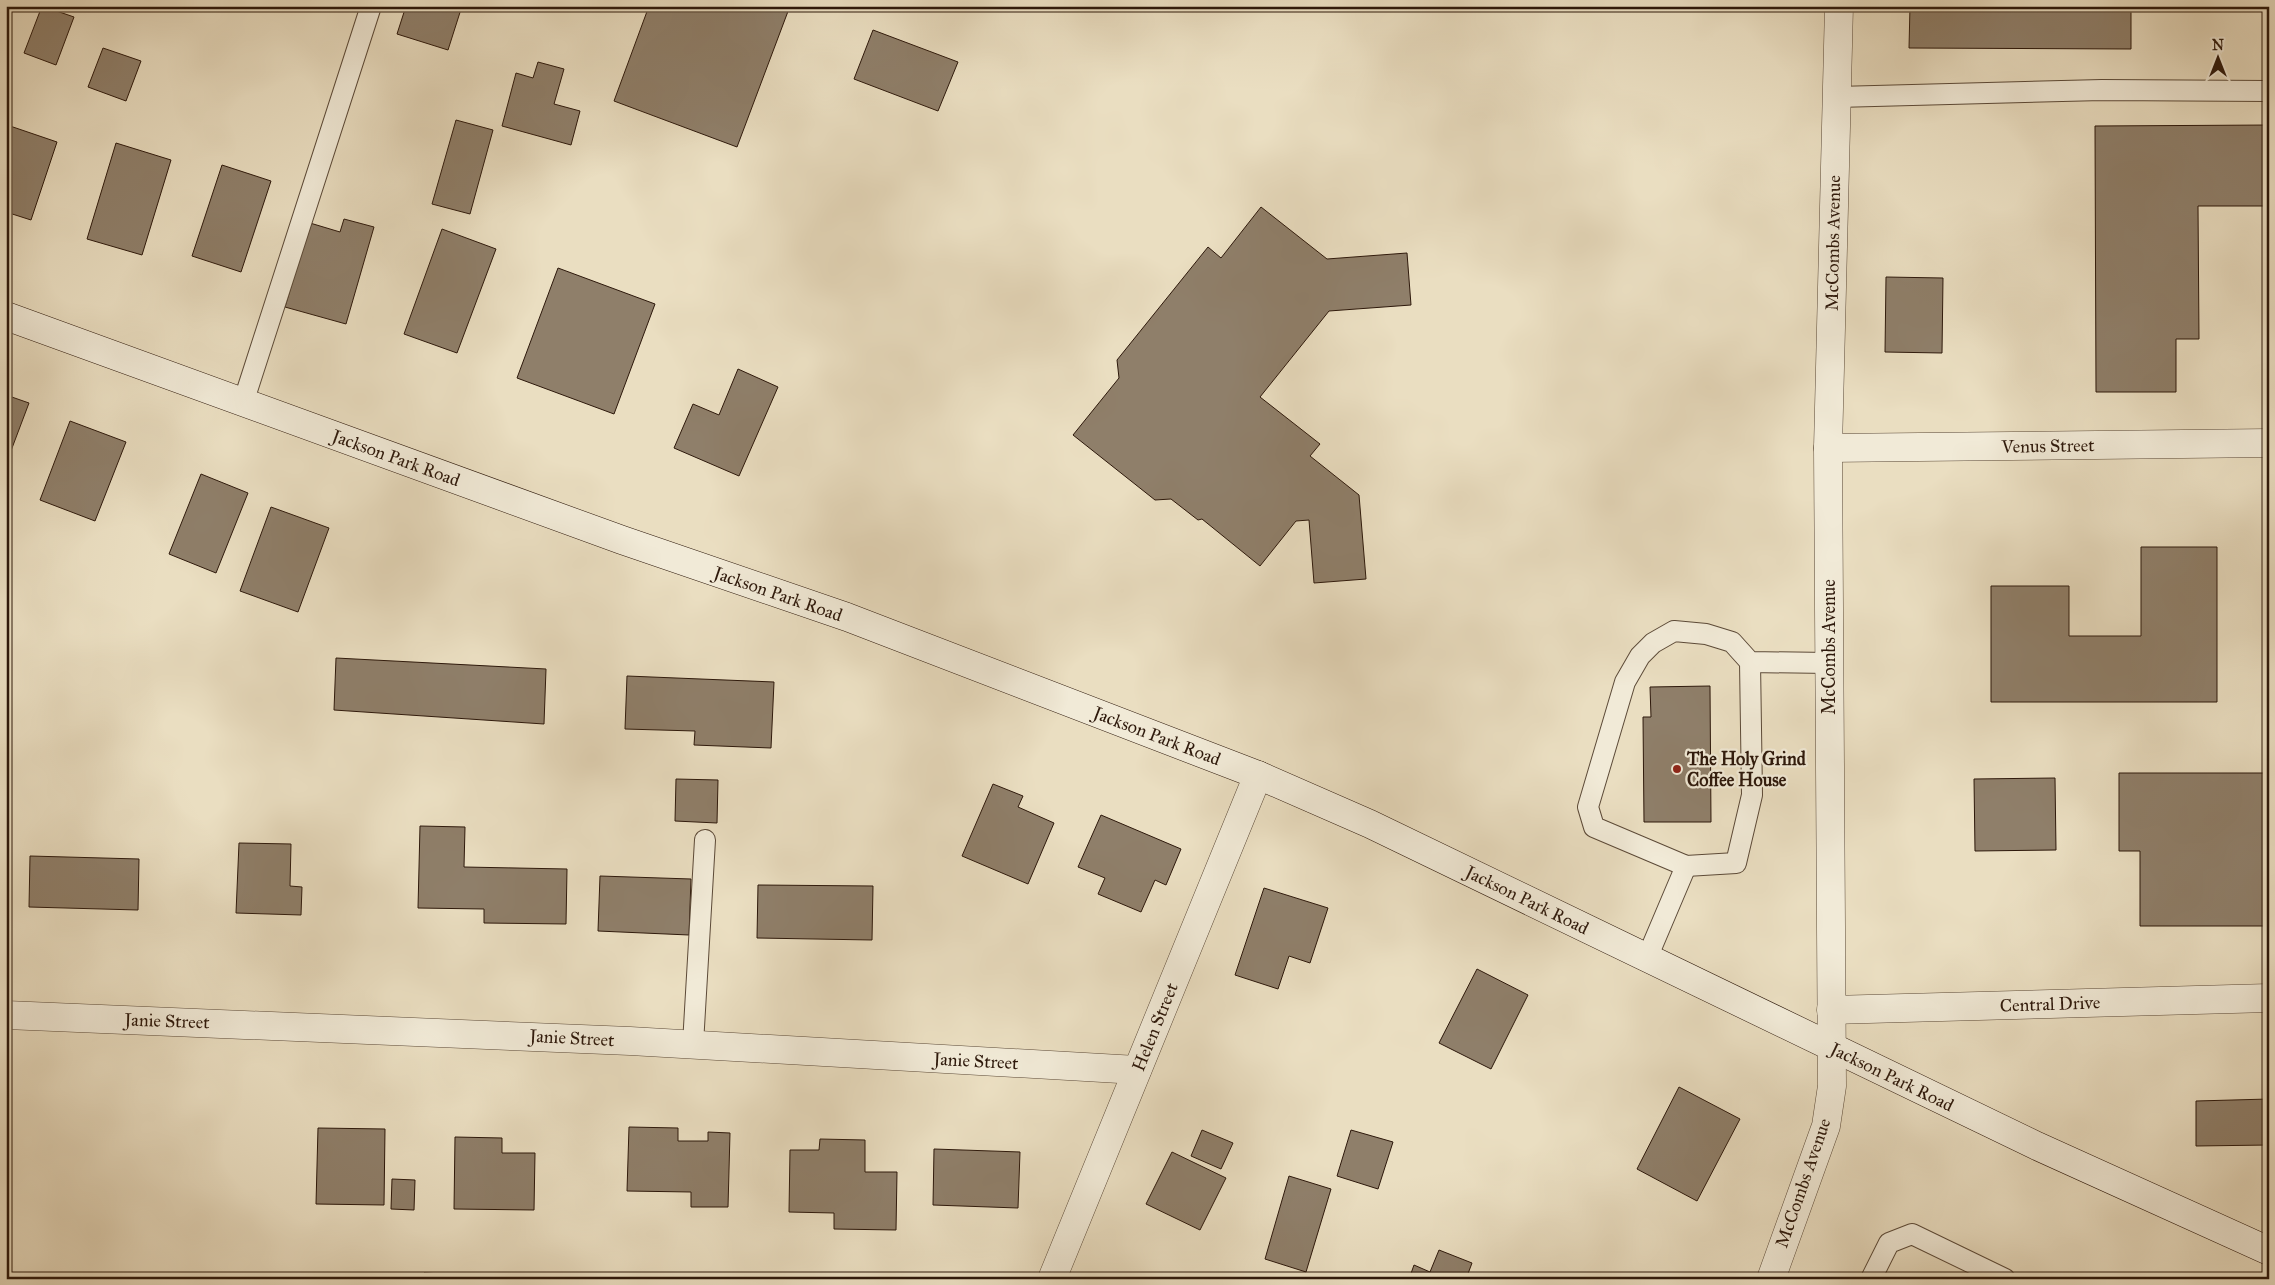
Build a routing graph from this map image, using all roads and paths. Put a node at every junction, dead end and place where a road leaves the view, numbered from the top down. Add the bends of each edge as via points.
1 (370, 6) edge
2 (1839, 6) edge
3 (2269, 91) edge
4 (1837, 97) junction
5 (6, 316) edge
6 (243, 402) junction
7 (2269, 443) edge
8 (1828, 448) junction
9 (1750, 662) junction
10 (1829, 664) junction
11 (1258, 775) junction
12 (705, 840) dead end
13 (1686, 866) junction
14 (1647, 958) junction
15 (2269, 998) edge
16 (1831, 1010) junction
17 (6, 1015) edge
18 (692, 1044) junction
19 (1831, 1048) junction
20 (1137, 1070) junction
21 (2269, 1251) edge
22 (1055, 1278) edge
23 (1771, 1279) edge
24 (1871, 1279) edge
25 (2005, 1279) edge

1 - 6 lane
2 - 4 street, McCombs Avenue
3 - 4 lane via 2102,90
4 - 8 street, McCombs Avenue
5 - 6 street, Jackson Park Road
6 - 11 street, Jackson Park Road via 622,540 847,617
7 - 8 street, Venus Street
8 - 10 street, McCombs Avenue
9 - 10 lane
9 - 13 lane via 1752,795 1736,863
9 - 13 lane via 1732,642 1706,634 1674,631 1653,643 1640,656 1625,682 1588,807 1594,827
10 - 16 street, McCombs Avenue
11 - 14 street, Jackson Park Road via 1370,824
11 - 20 street, Helen Street
12 - 18 lane
13 - 14 lane
14 - 19 street, Jackson Park Road
15 - 16 street, Central Drive
16 - 19 street, McCombs Avenue
17 - 18 street, Janie Street
18 - 20 street, Janie Street
19 - 21 street, Jackson Park Road
19 - 23 street, McCombs Avenue via 1832,1086 1826,1126
20 - 22 street, Helen Street
24 - 25 lane via 1889,1243 1912,1234

